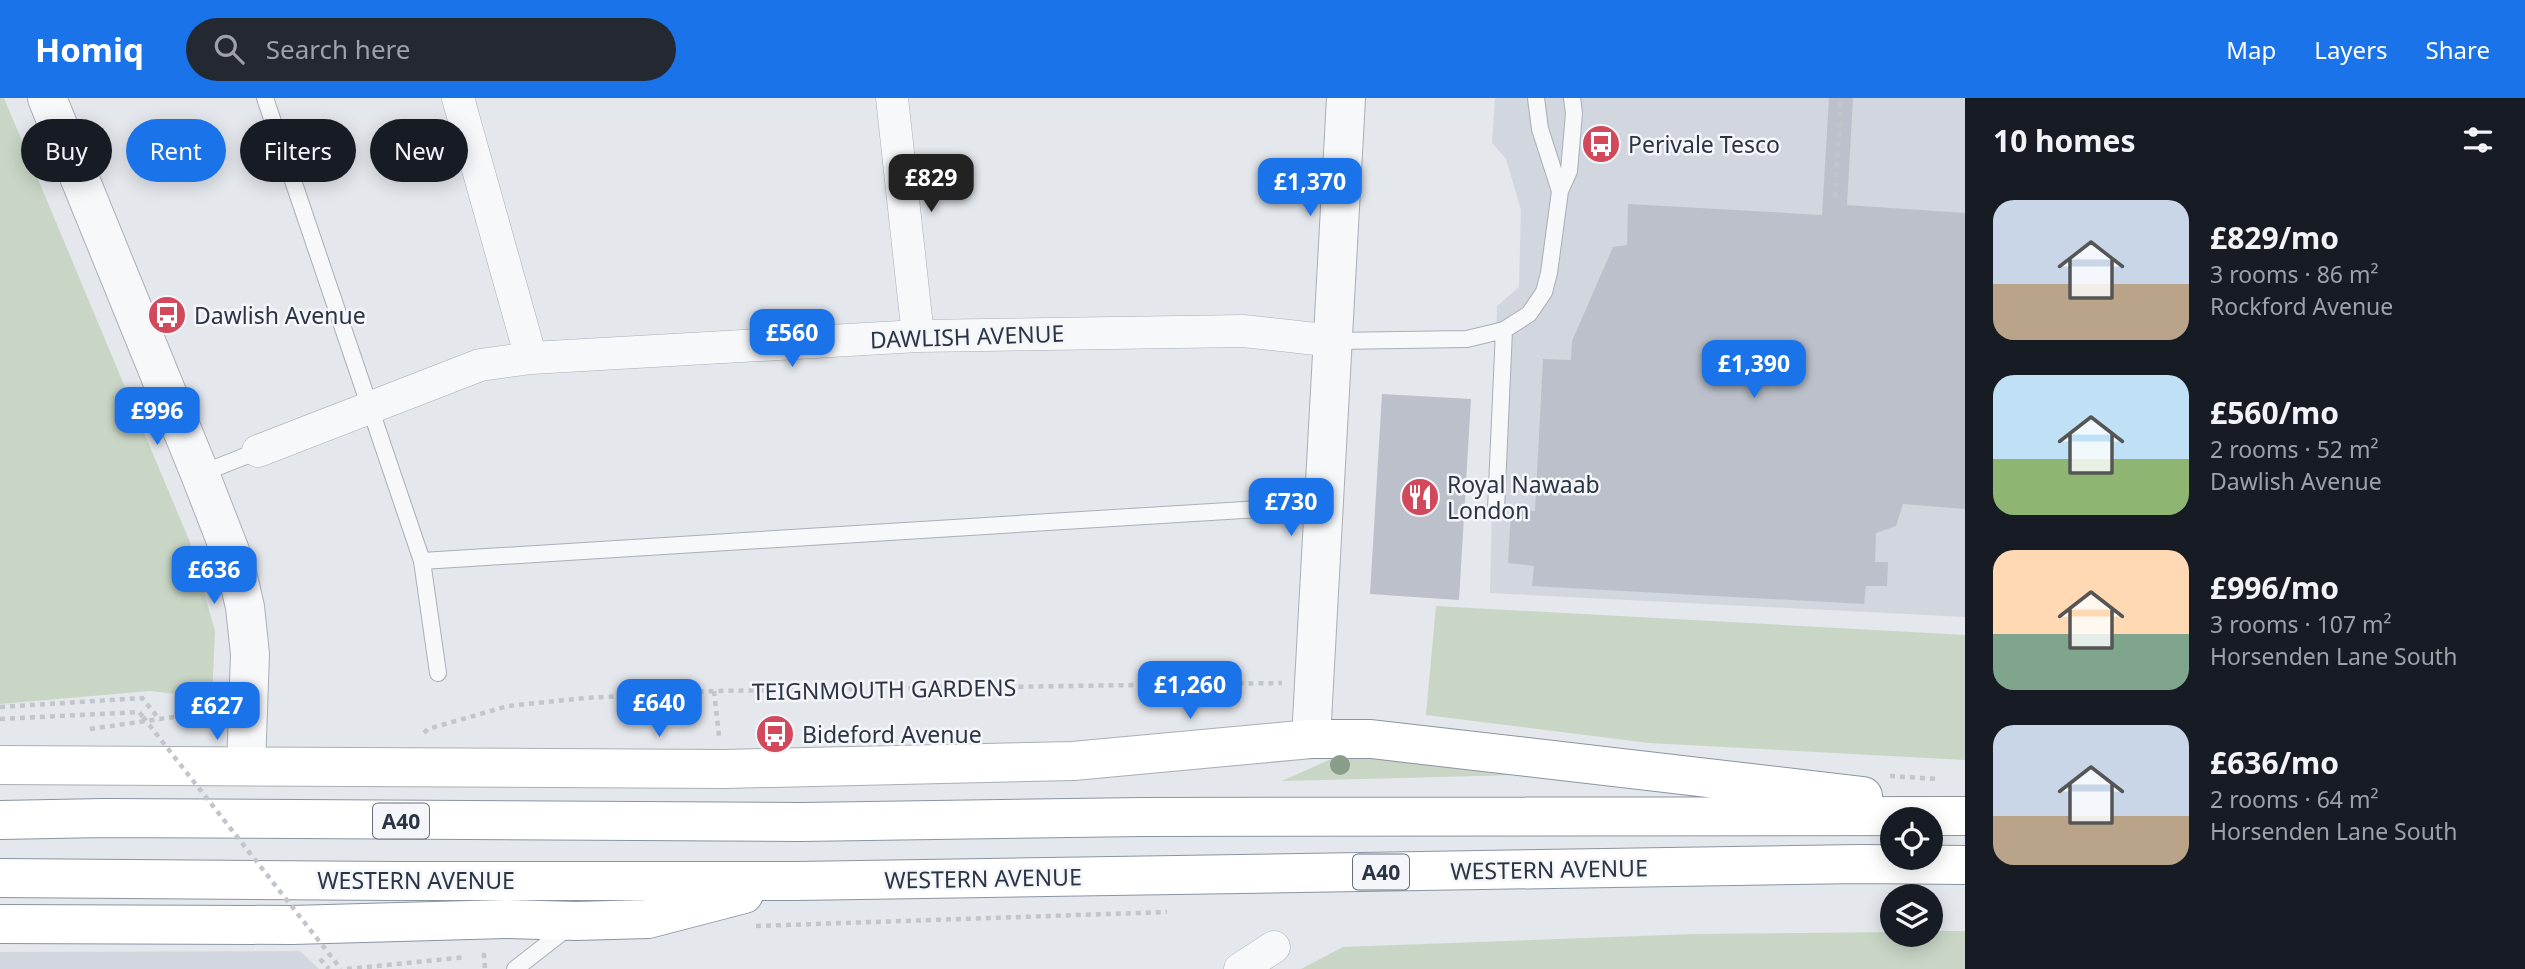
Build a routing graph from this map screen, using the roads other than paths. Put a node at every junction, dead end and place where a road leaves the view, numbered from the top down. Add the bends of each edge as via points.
1 (47, 98) edge
2 (265, 98) edge
3 (458, 98) edge
4 (892, 98) edge
5 (1346, 98) edge
6 (1536, 98) edge
7 (1572, 98) edge
8 (1560, 191) junction
9 (1504, 330) junction
10 (918, 336) junction
11 (1334, 341) junction
12 (531, 358) junction
13 (370, 406) junction
14 (258, 451) joint
15 (200, 474) junction
16 (1323, 505) junction
17 (1496, 509) dead end
18 (422, 561) junction
19 (438, 673) dead end
20 (1311, 739) junction
21 (0, 765) edge
22 (246, 766) junction
23 (1965, 808) edge
24 (1965, 816) edge
25 (0, 820) edge
26 (1965, 865) edge
27 (0, 878) edge
28 (797, 881) junction
29 (576, 921) junction
30 (0, 924) edge
31 (1274, 947) dead end
32 (515, 969) edge
33 (1240, 969) edge

1 - 15 street
2 - 13 lane
3 - 12 street
4 - 10 street
5 - 11 street
6 - 8 lane via 1540,129
7 - 8 lane via 1569,171
8 - 9 lane via 1544,292 1530,314
9 - 11 lane via 1467,339
9 - 17 lane
10 - 11 street, DAWLISH AVENUE via 1243,331
10 - 12 street, DAWLISH AVENUE
11 - 16 street
12 - 13 street, DAWLISH AVENUE via 480,365
13 - 14 street, DAWLISH AVENUE
13 - 18 lane
14 - 15 lane, DAWLISH AVENUE
15 - 22 street via 245,607 250,654
16 - 18 lane
16 - 20 street
18 - 19 lane
20 - 22 main road via 1073,761 724,769
20 - 23 main road via 1371,739
21 - 22 main road
24 - 25 main road, A40 via 801,822
26 - 28 main road, WESTERN AVENUE / A40
27 - 28 main road, WESTERN AVENUE / A40
28 - 29 main road, A40 via 648,919
29 - 30 main road, A40
29 - 32 lane
31 - 33 street

